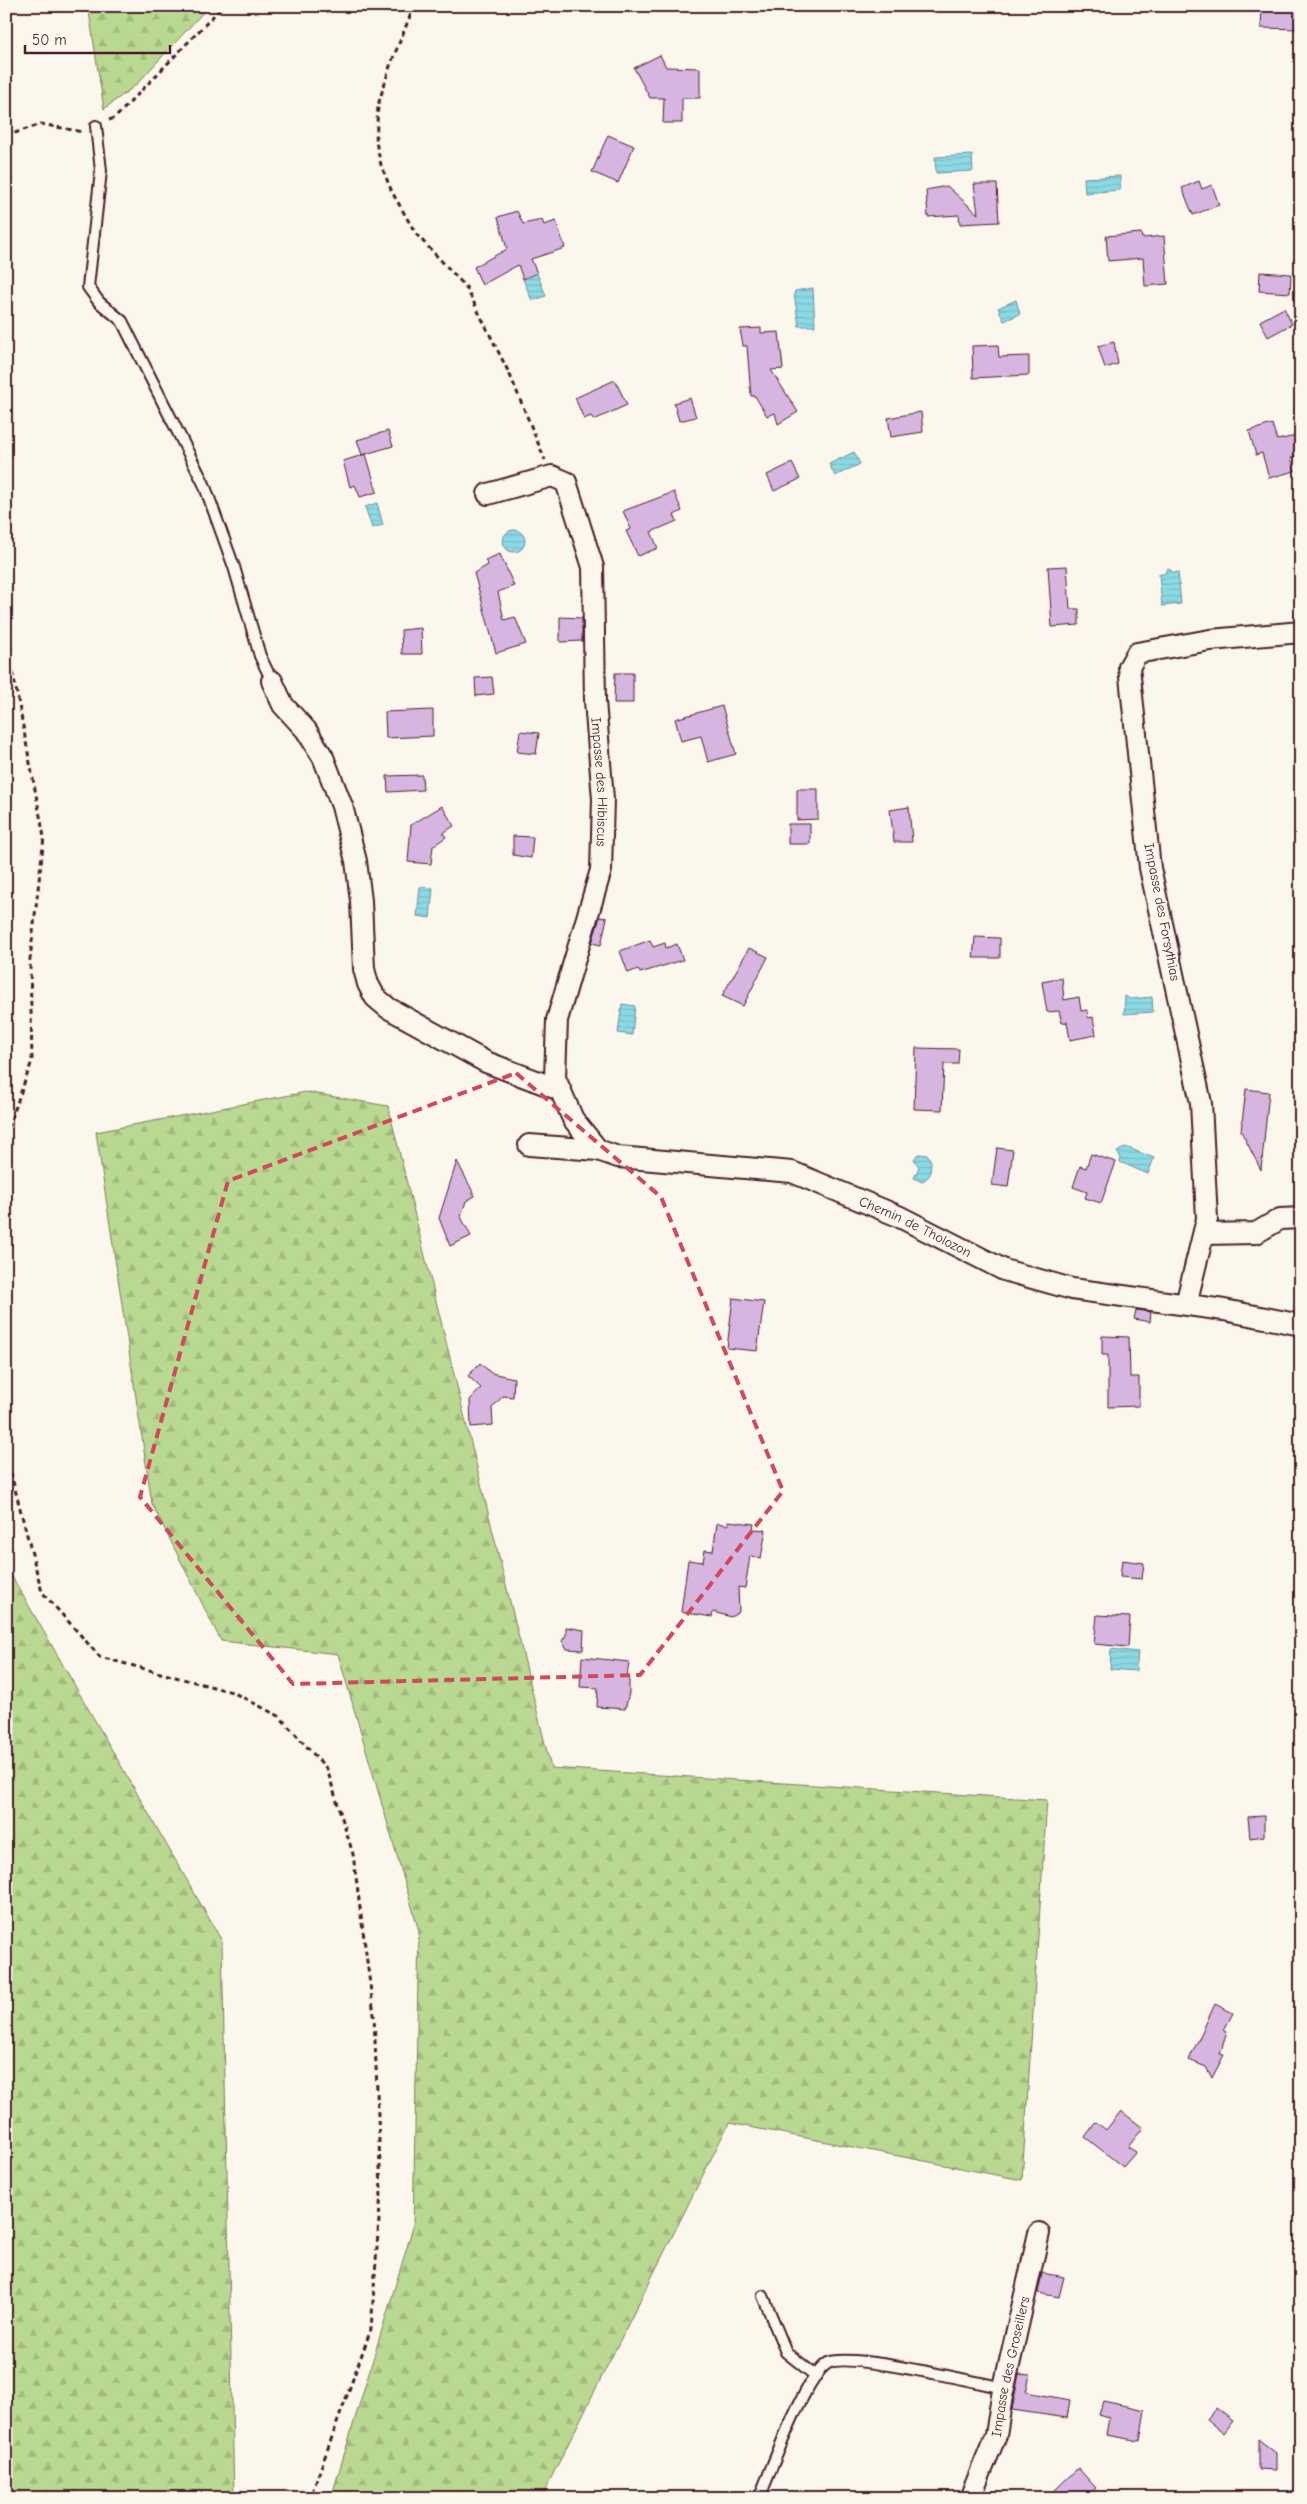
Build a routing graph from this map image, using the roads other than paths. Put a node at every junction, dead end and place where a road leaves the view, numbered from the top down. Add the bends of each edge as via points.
1 (96, 126) road end
2 (488, 494) dead end
3 (1301, 632) edge
4 (272, 681) joint
5 (560, 1090) junction
6 (529, 1145) dead end
7 (598, 1150) junction
8 (1301, 1218) edge
9 (1205, 1234) junction
10 (1186, 1304) junction
11 (1301, 1325) edge
12 (1039, 2233) dead end
13 (763, 2296) dead end
14 (816, 2376) junction
15 (1004, 2388) junction
16 (759, 2498) edge
17 (970, 2498) edge

1 - 4 lane via 101,171 88,287 99,302 122,321 204,484 234,567 260,656
2 - 5 street, Impasse des Hibiscus via 552,476 566,482 592,566 595,701 603,799 601,870 557,1020 555,1078
3 - 9 street, Impasse des Forsythias via 1210,640 1137,653 1129,667 1150,868 1202,1103
4 - 5 street via 283,705 306,730 323,757 342,806 356,861 364,970 375,997 388,1008 486,1062
5 - 7 street, Impasse des Hibiscus via 573,1119
6 - 7 street, Chemin de Tholozon
7 - 10 street, Chemin de Tholozon via 618,1157 792,1172 898,1216 1004,1270 1072,1289
8 - 9 street via 1280,1219 1256,1233
9 - 10 street, Impasse des Forsythias
10 - 11 street, Chemin de Tholozon
12 - 15 street, Impasse des Groseillers
13 - 14 lane via 786,2352
14 - 15 lane via 828,2363 856,2359
14 - 16 lane via 809,2384
15 - 17 street, Impasse des Groseillers via 996,2435

